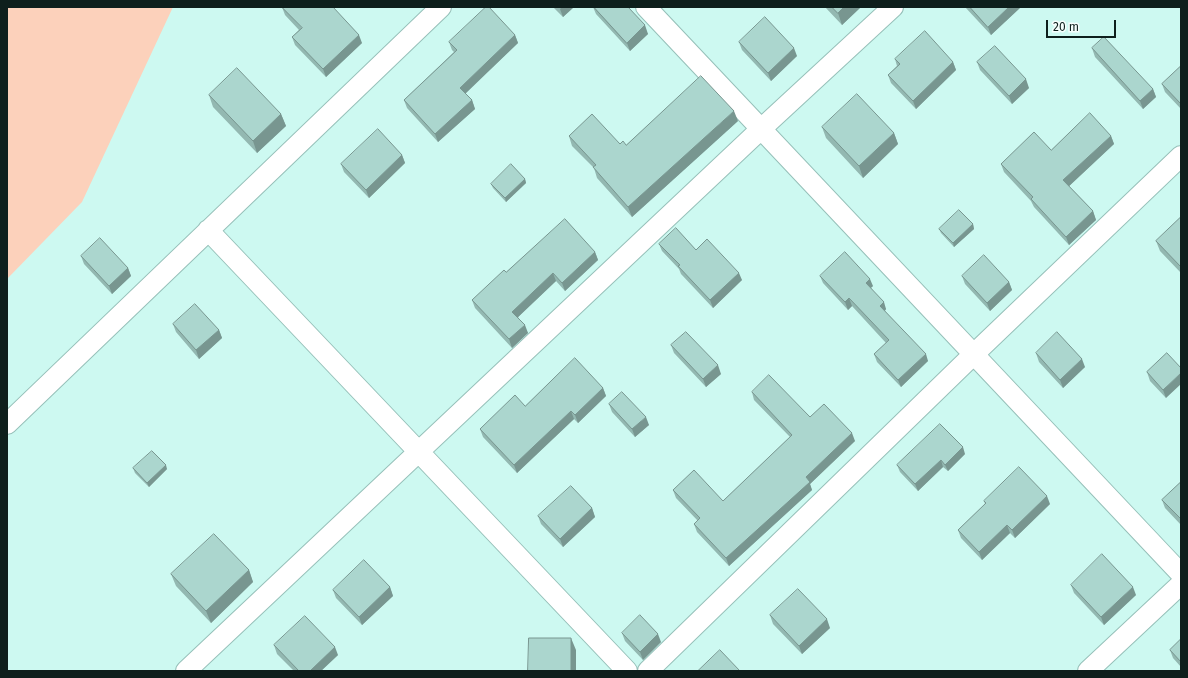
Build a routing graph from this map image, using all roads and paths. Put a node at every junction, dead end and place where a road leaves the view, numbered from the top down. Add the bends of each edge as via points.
1 (441, 7) edge
2 (646, 7) edge
3 (894, 7) edge
4 (761, 129) junction
5 (1181, 156) edge
6 (208, 230) junction
7 (974, 354) junction
8 (7, 424) edge
9 (418, 452) junction
10 (1181, 574) edge
11 (1181, 584) edge
12 (186, 671) edge
13 (627, 671) edge
14 (648, 671) edge
15 (1088, 671) edge

1 - 6 street
2 - 4 street
3 - 4 street
4 - 7 street
4 - 9 street
5 - 7 street
6 - 8 street
6 - 9 street
7 - 10 street
7 - 14 street
9 - 12 street
9 - 13 street
11 - 15 street

